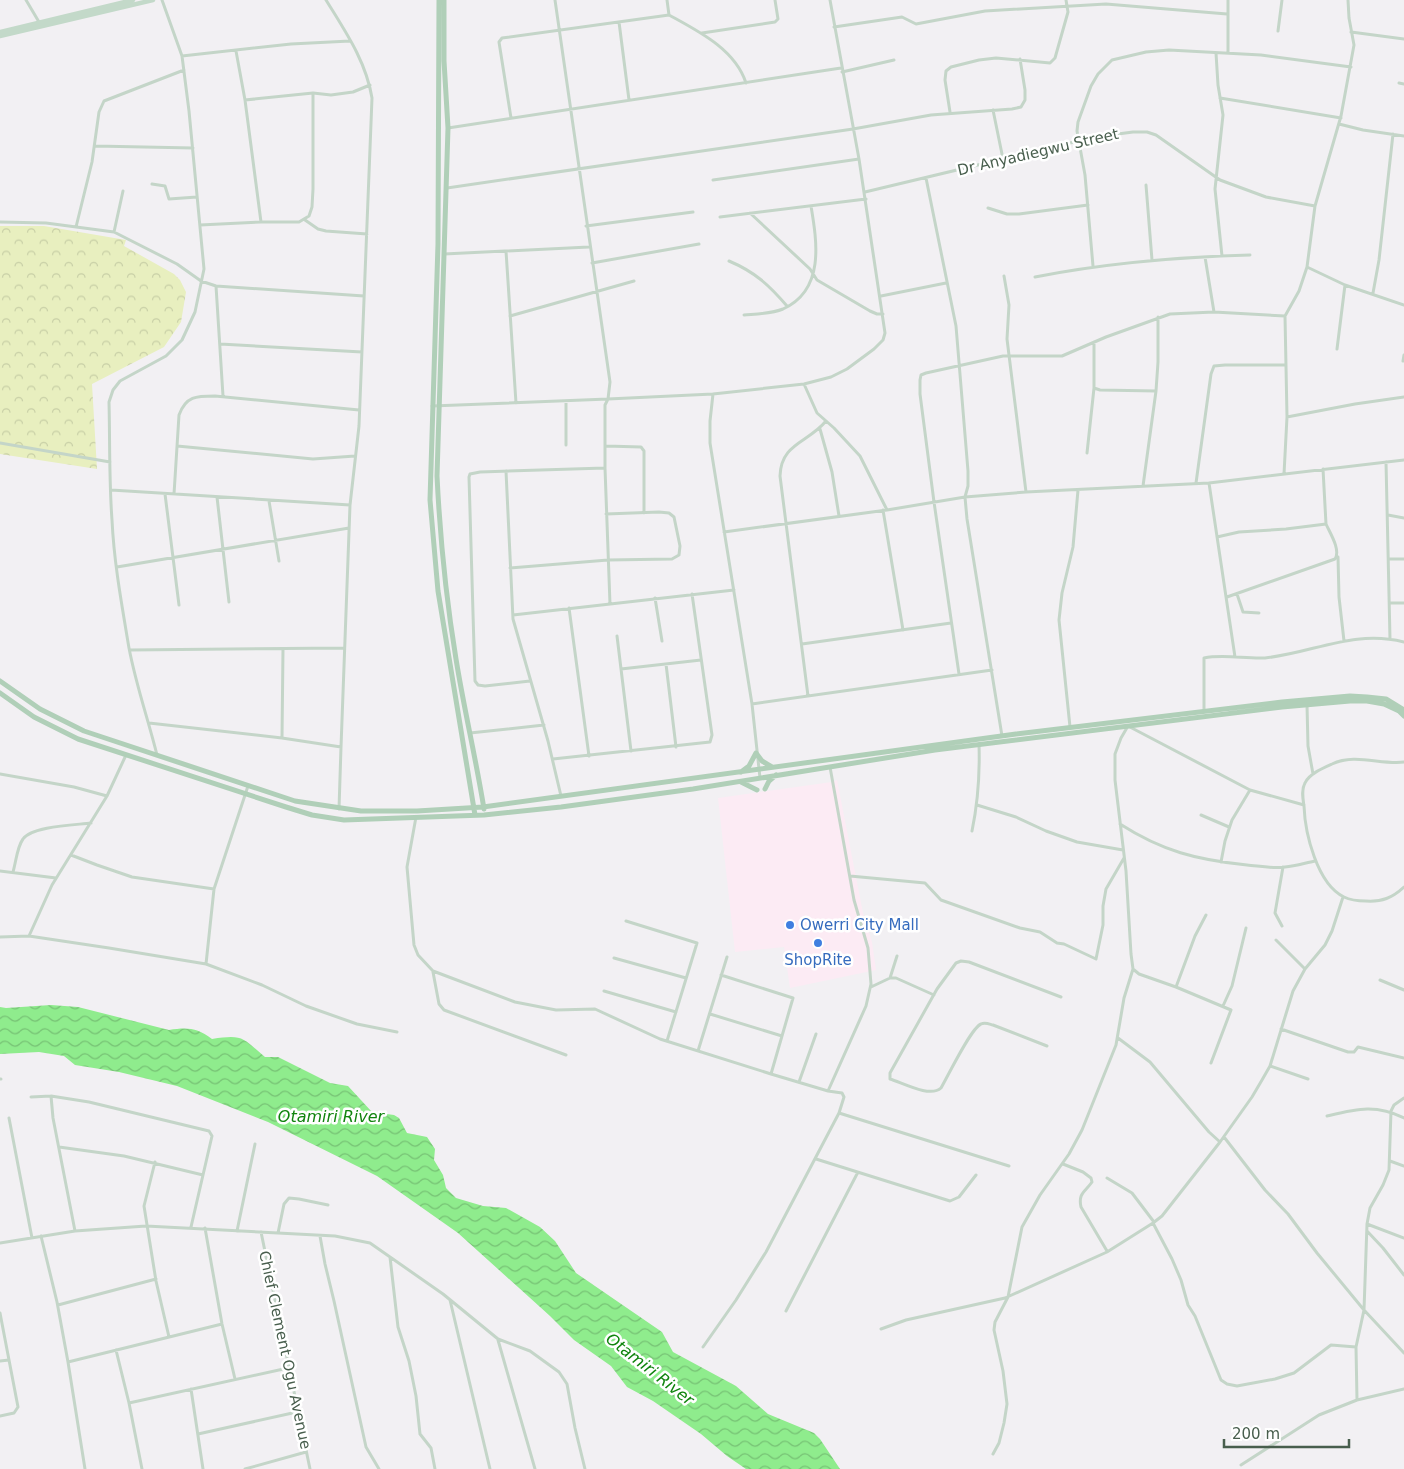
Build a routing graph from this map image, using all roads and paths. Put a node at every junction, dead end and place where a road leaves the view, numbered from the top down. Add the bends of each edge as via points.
1 (26, 0) edge
2 (133, 0) edge
3 (153, 0) edge
4 (162, 0) edge
5 (326, 0) edge
6 (439, 0) edge
7 (444, 0) edge
8 (555, 0) edge
9 (667, 0) edge
10 (775, 0) edge
11 (830, 0) edge
12 (1066, 0) edge
13 (1114, 0) edge
14 (1228, 0) edge
15 (1282, 0) edge
16 (1348, 0) edge
17 (1115, 5) junction
18 (1067, 6) junction
19 (1227, 14) junction
20 (669, 15) junction
21 (38, 22) junction
22 (620, 22) junction
23 (834, 27) junction
24 (559, 30) junction
25 (1278, 31) dead end
26 (0, 32) edge
27 (1351, 32) junction
28 (702, 33) junction
29 (0, 36) edge
30 (1404, 38) edge
31 (351, 41) junction
32 (236, 51) junction
33 (1228, 53) junction
34 (1216, 54) junction
35 (182, 56) junction
36 (1020, 59) junction
37 (894, 60) dead end
38 (1351, 67) junction
39 (184, 70) junction
40 (842, 70) junction
41 (746, 83) junction
42 (1399, 83) dead end
43 (1404, 84) edge
44 (370, 85) junction
45 (313, 93) junction
46 (1220, 98) junction
47 (245, 100) junction
48 (629, 100) junction
49 (570, 109) junction
50 (993, 110) junction
51 (950, 112) junction
52 (511, 118) junction
53 (1341, 118) junction
54 (1339, 124) junction
55 (448, 128) junction
56 (853, 129) junction
57 (1393, 134) junction
58 (1404, 136) edge
59 (1079, 142) junction
60 (95, 146) junction
61 (193, 148) junction
62 (860, 159) junction
63 (1003, 159) junction
64 (578, 168) junction
65 (1216, 177) junction
66 (926, 178) junction
67 (713, 180) dead end
68 (152, 184) dead end
69 (1146, 185) dead end
70 (447, 188) junction
71 (123, 191) dead end
72 (865, 192) junction
73 (197, 197) junction
74 (866, 199) junction
75 (439, 204) junction
76 (446, 204) junction
77 (1088, 205) junction
78 (811, 206) junction
79 (1315, 206) junction
80 (988, 208) dead end
81 (693, 212) dead end
82 (750, 213) junction
83 (720, 217) dead end
84 (305, 220) junction
85 (0, 222) edge
86 (261, 222) junction
87 (200, 225) junction
88 (586, 226) junction
89 (76, 227) junction
90 (114, 232) junction
91 (367, 234) junction
92 (699, 244) dead end
93 (589, 247) junction
94 (506, 251) junction
95 (444, 254) junction
96 (1222, 256) junction
97 (1250, 256) dead end
98 (1205, 257) junction
99 (1152, 260) junction
100 (729, 261) dead end
101 (592, 263) junction
102 (1093, 266) junction
103 (1307, 267) junction
104 (814, 274) junction
105 (1004, 276) dead end
106 (1035, 277) dead end
107 (201, 281) junction
108 (634, 281) dead end
109 (946, 283) junction
110 (1345, 284) junction
111 (216, 286) junction
112 (596, 292) junction
113 (1373, 293) junction
114 (364, 296) junction
115 (881, 296) junction
116 (1404, 305) edge
117 (787, 306) junction
118 (1214, 312) junction
119 (883, 314) junction
120 (744, 315) dead end
121 (510, 316) junction
122 (1285, 316) junction
123 (1158, 317) junction
124 (1094, 342) junction
125 (220, 344) junction
126 (1336, 349) dead end
127 (362, 352) junction
128 (1404, 355) edge
129 (1009, 357) junction
130 (1403, 361) edge
131 (960, 364) junction
132 (1286, 365) junction
133 (804, 384) junction
134 (1094, 388) junction
135 (1156, 391) junction
136 (713, 394) junction
137 (223, 396) junction
138 (1404, 397) edge
139 (608, 399) junction
140 (566, 401) junction
141 (516, 403) junction
142 (432, 406) junction
143 (440, 406) junction
144 (360, 410) junction
145 (1287, 417) junction
146 (826, 421) junction
147 (820, 429) junction
148 (0, 443) edge
149 (566, 445) dead end
150 (177, 446) junction
151 (606, 446) junction
152 (1087, 453) dead end
153 (356, 456) junction
154 (1404, 460) edge
155 (111, 462) junction
156 (1386, 462) junction
157 (605, 468) junction
158 (1323, 469) junction
159 (506, 471) junction
160 (1284, 474) junction
161 (1196, 483) junction
162 (1209, 483) junction
163 (1143, 486) junction
164 (111, 490) junction
165 (1078, 490) junction
166 (1026, 492) junction
167 (165, 494) junction
168 (174, 494) junction
169 (217, 497) junction
170 (965, 497) junction
171 (269, 500) junction
172 (934, 502) junction
173 (350, 505) junction
174 (882, 510) junction
175 (888, 510) junction
176 (644, 513) junction
177 (606, 514) junction
178 (839, 516) junction
179 (1388, 516) junction
180 (1404, 518) edge
181 (786, 524) junction
182 (1326, 524) junction
183 (349, 528) junction
184 (724, 532) junction
185 (1218, 537) junction
186 (275, 540) junction
187 (223, 549) junction
188 (1338, 556) junction
189 (173, 558) junction
190 (1388, 559) junction
191 (1404, 559) edge
192 (608, 560) junction
193 (278, 561) dead end
194 (117, 567) junction
195 (510, 568) junction
196 (734, 590) junction
197 (692, 594) junction
198 (1237, 594) junction
199 (1227, 597) junction
200 (656, 598) junction
201 (229, 602) dead end
202 (1390, 603) junction
203 (1404, 603) edge
204 (610, 604) junction
205 (179, 606) dead end
206 (569, 608) junction
207 (1259, 613) dead end
208 (513, 615) junction
209 (951, 623) junction
210 (903, 630) junction
211 (617, 636) dead end
212 (1390, 639) junction
213 (662, 641) dead end
214 (1344, 641) junction
215 (1404, 642) edge
216 (802, 644) junction
217 (344, 648) junction
218 (283, 649) junction
219 (130, 650) junction
220 (1235, 657) junction
221 (701, 660) junction
222 (666, 664) junction
223 (621, 669) junction
224 (992, 670) junction
225 (959, 674) junction
226 (0, 681) edge
227 (530, 681) junction
228 (0, 693) edge
229 (808, 696) junction
230 (752, 704) junction
231 (1282, 705) junction
232 (1307, 705) junction
233 (1404, 710) edge
234 (1204, 714) junction
235 (1404, 716) edge
236 (149, 723) junction
237 (544, 724) junction
238 (1128, 726) junction
239 (1070, 727) junction
240 (1049, 732) junction
241 (469, 734) junction
242 (1002, 736) junction
243 (282, 738) junction
244 (979, 744) junction
245 (341, 747) junction
246 (676, 747) junction
247 (934, 748) junction
248 (631, 751) junction
249 (756, 753) junction
250 (126, 755) junction
251 (157, 756) junction
252 (589, 756) junction
253 (553, 759) junction
254 (1404, 762) edge
255 (774, 767) junction
256 (830, 767) junction
257 (759, 770) junction
258 (740, 772) junction
259 (1, 774) edge
260 (1313, 774) junction
261 (776, 775) junction
262 (760, 778) junction
263 (0, 780) edge
264 (738, 781) junction
265 (248, 786) junction
266 (765, 789) dead end
267 (757, 790) dead end
268 (1250, 790) junction
269 (246, 794) junction
270 (107, 796) junction
271 (562, 797) junction
272 (977, 805) junction
273 (483, 806) junction
274 (1304, 806) junction
275 (474, 807) junction
276 (339, 809) junction
277 (417, 811) junction
278 (475, 815) junction
279 (484, 815) junction
280 (1200, 815) dead end
281 (416, 818) junction
282 (92, 822) junction
283 (1119, 824) junction
284 (1229, 827) junction
285 (972, 832) dead end
286 (1123, 850) junction
287 (71, 854) junction
288 (1124, 858) junction
289 (1316, 861) junction
290 (1222, 862) junction
291 (1283, 867) junction
292 (0, 871) edge
293 (13, 872) junction
294 (850, 876) junction
295 (56, 878) junction
296 (214, 889) junction
297 (1404, 889) edge
298 (1343, 897) junction
299 (1206, 915) dead end
300 (626, 921) dead end
301 (1282, 926) dead end
302 (1246, 928) dead end
303 (29, 936) junction
304 (0, 937) edge
305 (1276, 940) dead end
306 (897, 956) dead end
307 (727, 957) dead end
308 (614, 958) dead end
309 (206, 964) junction
310 (1134, 969) junction
311 (1305, 969) junction
312 (433, 971) junction
313 (722, 975) junction
314 (686, 978) junction
315 (890, 978) junction
316 (1380, 980) dead end
317 (871, 987) junction
318 (1176, 987) junction
319 (604, 990) dead end
320 (1404, 990) edge
321 (934, 995) junction
322 (1061, 997) dead end
323 (1223, 1006) junction
324 (676, 1012) junction
325 (710, 1014) junction
326 (1281, 1029) junction
327 (397, 1032) dead end
328 (816, 1034) dead end
329 (782, 1036) junction
330 (1118, 1038) junction
331 (667, 1041) junction
332 (1048, 1046) dead end
333 (698, 1051) junction
334 (566, 1055) dead end
335 (1404, 1058) edge
336 (1210, 1063) dead end
337 (1270, 1066) junction
338 (771, 1074) junction
339 (1308, 1079) dead end
340 (800, 1082) junction
341 (828, 1091) junction
342 (51, 1096) junction
343 (31, 1097) dead end
344 (1404, 1098) edge
345 (1390, 1112) junction
346 (839, 1113) junction
347 (1328, 1116) dead end
348 (9, 1118) dead end
349 (1404, 1118) edge
350 (1224, 1137) junction
351 (1220, 1142) junction
352 (255, 1144) dead end
353 (59, 1147) junction
354 (816, 1159) junction
355 (1390, 1161) junction
356 (154, 1162) junction
357 (1062, 1164) junction
358 (1009, 1166) dead end
359 (1404, 1166) edge
360 (858, 1172) junction
361 (976, 1174) dead end
362 (203, 1175) junction
363 (1107, 1178) dead end
364 (328, 1205) dead end
365 (1154, 1223) junction
366 (1366, 1224) junction
367 (146, 1226) junction
368 (191, 1227) junction
369 (205, 1228) junction
370 (237, 1230) junction
371 (76, 1231) junction
372 (1366, 1231) junction
373 (261, 1232) junction
374 (278, 1233) junction
375 (42, 1236) junction
376 (320, 1236) junction
377 (32, 1238) junction
378 (1404, 1238) edge
379 (0, 1243) edge
380 (1107, 1252) junction
381 (390, 1256) junction
382 (1404, 1275) edge
383 (156, 1279) junction
384 (1008, 1297) junction
385 (450, 1300) junction
386 (58, 1305) junction
387 (1364, 1310) junction
388 (786, 1311) dead end
389 (0, 1312) edge
390 (222, 1324) junction
391 (881, 1329) dead end
392 (169, 1337) junction
393 (498, 1339) junction
394 (703, 1347) dead end
395 (1356, 1347) junction
396 (116, 1350) junction
397 (1404, 1353) edge
398 (9, 1360) junction
399 (0, 1361) edge
400 (68, 1362) junction
401 (288, 1368) junction
402 (235, 1379) junction
403 (191, 1389) junction
404 (1404, 1389) edge
405 (1357, 1400) junction
406 (129, 1403) junction
407 (297, 1412) junction
408 (0, 1416) edge
409 (198, 1434) junction
410 (306, 1452) junction
411 (993, 1454) dead end
412 (1240, 1465) dead end
413 (85, 1469) edge
414 (142, 1469) edge
415 (203, 1469) edge
416 (245, 1469) edge
417 (310, 1469) edge
418 (378, 1469) edge
419 (435, 1469) edge
420 (490, 1469) edge
421 (535, 1469) edge
422 (585, 1469) edge

1 - 21 street
2 - 21 main road
3 - 29 main road
4 - 35 street
5 - 31 street
6 - 75 main road
7 - 55 main road
8 - 24 street
9 - 20 street
10 - 28 street via 778,19 775,22
11 - 23 street
12 - 18 street
13 - 17 street
14 - 19 street
15 - 25 street
16 - 27 street
17 - 18 street
17 - 19 street
18 - 23 street via 985,11 916,24 902,17
18 - 36 street via 1056,58 1050,63
19 - 33 street
20 - 22 street
20 - 28 street
21 - 26 main road
22 - 24 street
22 - 48 street
23 - 40 street
24 - 49 street
24 - 52 street via 500,40
27 - 30 street
27 - 38 street via 1354,45
28 - 41 street via 738,64
31 - 32 street
31 - 44 street
32 - 35 street
32 - 47 street
33 - 34 street
33 - 38 street
34 - 46 street
34 - 59 street via 1169,50 1112,60 1098,74 1086,98 1076,131
35 - 39 street
36 - 50 street via 1024,104 1012,109
36 - 51 street via 996,58 951,67 946,71 945,80
37 - 40 street
38 - 53 street
39 - 60 street via 104,101 99,112
39 - 61 street
40 - 41 street
40 - 56 street
41 - 48 street
42 - 43 street
44 - 45 street via 332,95
44 - 91 street
45 - 47 street
45 - 84 street via 313,198
46 - 53 street
46 - 65 street via 1223,115
47 - 86 street
48 - 49 street
49 - 52 street
49 - 64 street
50 - 51 street
50 - 63 street
51 - 56 street
52 - 55 street
53 - 54 street
54 - 57 street
54 - 79 street
55 - 70 main road
56 - 62 street
56 - 64 street
57 - 58 street
57 - 113 street
59 - 63 street, Dr Anyadiegwu Street
59 - 65 street, Dr Anyadiegwu Street via 1117,133 1147,132 1163,139
59 - 77 street
60 - 61 street
60 - 89 street
61 - 73 street
62 - 67 street
62 - 72 street
63 - 66 street, Dr Anyadiegwu Street
64 - 70 street
64 - 88 street
65 - 79 street, Dr Anyadiegwu Street via 1266,197
65 - 96 street via 1214,189
66 - 72 street, Dr Anyadiegwu Street
66 - 109 street
68 - 73 street via 165,186 169,199
69 - 99 street
70 - 76 main road
71 - 90 street
72 - 74 street
73 - 87 street
74 - 78 street
74 - 115 street
75 - 76 main road
75 - 142 main road
76 - 95 main road
77 - 80 street via 1019,214
77 - 102 street
78 - 82 street
78 - 104 street via 816,252
79 - 103 street
81 - 88 street
82 - 83 street
82 - 104 street
84 - 86 street
84 - 91 street via 326,232
85 - 89 street
86 - 87 street
87 - 107 street via 204,269
88 - 93 street
89 - 90 street
90 - 107 street via 177,264
91 - 114 street
92 - 101 street
93 - 94 street
93 - 101 street
94 - 95 street
94 - 121 street
95 - 143 main road
96 - 97 street
96 - 98 street
98 - 99 street
98 - 118 street
99 - 102 street
100 - 117 street via 754,273
101 - 112 street
102 - 106 street
103 - 110 street
103 - 122 street
104 - 117 street via 808,286
104 - 119 street via 825,285 870,311
105 - 129 street via 1008,300
107 - 111 street
107 - 155 street via 195,312 182,340 166,356 120,381 113,390 109,402
108 - 112 street
109 - 115 street
109 - 131 street via 956,326
110 - 113 street
110 - 126 street
111 - 114 street
111 - 125 street
112 - 121 street
112 - 139 street via 610,382
113 - 116 street
114 - 127 street
115 - 119 street
117 - 120 street
118 - 122 street
118 - 123 street
119 - 133 street via 883,340 874,349 847,369 818,382
121 - 141 street
122 - 132 street
123 - 124 street
123 - 135 street
124 - 129 street via 1062,356
124 - 134 street
125 - 127 street
125 - 137 street
127 - 144 street
128 - 130 street
129 - 131 street
129 - 166 street
131 - 170 street via 968,471
131 - 172 street via 926,372 920,380
132 - 145 street
132 - 161 street via 1214,366
133 - 136 street
133 - 146 street via 813,406
134 - 135 street
134 - 152 street
135 - 163 street
136 - 139 street
136 - 184 street via 709,433
137 - 144 street
137 - 150 street via 198,396 188,400 179,415
138 - 145 street
139 - 140 street
139 - 151 street via 605,405
140 - 141 street
140 - 149 street
141 - 143 street
142 - 143 street
142 - 275 main road via 430,500 438,590
143 - 241 main road via 437,476 441,536 450,621
144 - 153 street
145 - 160 street
146 - 147 street
146 - 175 street via 860,456
147 - 178 street via 832,472
147 - 181 street via 782,458 780,476
148 - 155 street
150 - 153 street via 313,459
150 - 168 street
151 - 157 street
151 - 176 street via 643,448
153 - 173 street
154 - 156 street
155 - 164 street
156 - 158 street
156 - 179 street
157 - 159 street
157 - 177 street
158 - 160 street
158 - 182 street
159 - 195 street
159 - 227 street via 474,472 469,477 475,681 485,686
160 - 162 street
161 - 162 street
161 - 163 street
162 - 185 street
163 - 165 street
164 - 167 street
164 - 194 street
165 - 166 street
165 - 239 street via 1073,547 1059,620
166 - 170 street
167 - 168 street
167 - 189 street
168 - 169 street
169 - 171 street
169 - 187 street
170 - 172 street
170 - 224 street
171 - 173 street
171 - 186 street
172 - 175 street
172 - 209 street
173 - 183 street
174 - 175 street
174 - 178 street
174 - 210 street
176 - 177 street
176 - 192 street via 672,515 680,546 679,555 672,559
177 - 192 street
178 - 181 street
179 - 180 street
179 - 190 street
181 - 184 street
181 - 216 street
182 - 185 street
182 - 188 street
183 - 186 street
183 - 217 street
184 - 196 street
185 - 199 street
186 - 187 street
186 - 193 street
187 - 189 street
187 - 201 street
188 - 198 street
188 - 214 street
189 - 194 street
189 - 205 street
190 - 191 street
190 - 202 street
192 - 195 street
192 - 204 street
194 - 219 street
195 - 208 street
196 - 197 street
196 - 230 street
197 - 200 street
197 - 221 street
198 - 199 street
198 - 207 street via 1243,612
199 - 220 street
200 - 204 street
200 - 213 street
202 - 203 street
202 - 212 street
204 - 206 street
206 - 208 street
206 - 252 street
208 - 227 street
209 - 210 street
209 - 225 street
210 - 216 street
211 - 223 street
212 - 214 street via 1373,637
212 - 215 street
214 - 220 street via 1277,656
216 - 229 street
217 - 218 street
217 - 245 street
218 - 219 street
218 - 243 street
219 - 236 street
220 - 234 street via 1204,658
221 - 222 street
221 - 246 street via 712,740
222 - 223 street
222 - 246 street
223 - 248 street
224 - 225 street
224 - 242 street
225 - 229 street
226 - 251 main road via 63,722
227 - 237 street
228 - 250 main road via 55,729
229 - 230 street
230 - 249 street
231 - 232 main road
231 - 233 main road via 1350,696 1386,700
231 - 234 main road
232 - 235 main road via 1367,701 1384,704
232 - 260 street via 1308,746
234 - 238 main road
234 - 239 main road
236 - 243 street
236 - 251 street
237 - 241 street
237 - 253 street
238 - 240 main road
238 - 268 street
238 - 283 street via 1115,754
239 - 240 main road
240 - 242 main road
240 - 244 main road
241 - 273 main road
242 - 247 main road
243 - 245 street
244 - 247 main road
244 - 272 street
245 - 276 street
246 - 248 street
247 - 255 main road
247 - 256 main road
248 - 252 street
249 - 255 main road via 767,765
249 - 257 street
249 - 258 main road via 749,766
250 - 269 main road
250 - 270 street
251 - 265 main road
252 - 253 street
253 - 271 street
254 - 260 street via 1348,760
255 - 257 main road
256 - 261 main road
256 - 294 street
257 - 258 main road
257 - 262 street
258 - 271 main road
259 - 263 street
259 - 270 street via 74,786
260 - 274 street via 1305,782
261 - 262 main road
261 - 266 main road
262 - 264 main road
264 - 267 main road
264 - 279 main road
265 - 269 street
265 - 276 main road via 295,801
268 - 274 street
268 - 284 street
269 - 281 main road via 333,819
269 - 296 street
270 - 282 street
271 - 273 main road
272 - 285 street
272 - 286 street via 1077,842
273 - 275 main road
273 - 279 main road
274 - 289 street
275 - 277 main road
275 - 278 main road
276 - 277 main road
277 - 281 street
278 - 279 main road
278 - 281 main road
280 - 284 street
281 - 312 street via 407,867 414,945 418,955
282 - 287 street
282 - 293 street via 38,830 26,835
283 - 286 street
283 - 290 street via 1161,847
284 - 290 street
286 - 288 street
287 - 295 street
287 - 296 street via 132,877
288 - 294 street via 1106,889 1096,959 1056,943 1040,932 941,900 926,883
288 - 310 street
289 - 291 street
289 - 298 street via 1334,890
290 - 291 street
291 - 301 street via 1275,913
292 - 293 street
293 - 295 street
294 - 317 street via 868,948
295 - 303 street
296 - 309 street
297 - 298 street via 1382,901
298 - 311 street via 1325,945
299 - 318 street
300 - 314 street via 697,943
302 - 323 street via 1232,986
303 - 304 street
303 - 309 street
305 - 311 street
306 - 315 street
307 - 313 street
308 - 314 street
309 - 327 street via 306,1006 357,1024
310 - 318 street via 1139,974
310 - 330 street via 1124,998
311 - 326 street via 1293,991
312 - 331 street via 534,1007 556,1010 594,1008
312 - 334 street via 439,1004 444,1010
313 - 325 street
313 - 329 street via 793,998
314 - 324 street
315 - 317 street
315 - 321 street
316 - 320 street
317 - 341 street via 866,1006
318 - 323 street
319 - 324 street
321 - 322 street via 956,963 961,961
321 - 332 street via 890,1078 937,1092 972,1034 984,1023
323 - 336 street via 1231,1013
324 - 331 street
325 - 329 street
325 - 333 street
326 - 335 street via 1348,1052 1354,1052 1358,1046
326 - 337 street
328 - 340 street
329 - 338 street
330 - 351 street via 1150,1062
330 - 357 street via 1082,1130
331 - 333 street
333 - 338 street
337 - 339 street
337 - 350 street
338 - 340 street
340 - 341 street
341 - 346 street via 844,1096
342 - 343 street
342 - 353 street
342 - 362 street via 209,1131 212,1136
344 - 345 street
345 - 347 street via 1367,1108
345 - 349 street
345 - 355 street
346 - 354 street
346 - 358 street
348 - 377 street
350 - 351 street
350 - 387 street
351 - 365 street
352 - 370 street
353 - 356 street
353 - 371 street
354 - 360 street
354 - 394 street via 766,1252
355 - 359 street
355 - 366 street
356 - 362 street
356 - 367 street via 144,1206
357 - 380 street via 1091,1178 1092,1182 1080,1196 1081,1207
357 - 384 street via 1022,1227
360 - 361 street via 950,1201 959,1197
360 - 388 street
362 - 368 street
363 - 365 street via 1132,1193
364 - 374 street via 289,1198 284,1204
365 - 380 street
365 - 395 street via 1221,1380 1227,1384 1237,1386 1294,1372 1331,1345
366 - 372 street
366 - 378 street
367 - 368 street
367 - 371 street
367 - 383 street
368 - 369 street
369 - 370 street
369 - 390 street
370 - 373 street
371 - 375 street
372 - 382 street
372 - 387 street
373 - 374 street
373 - 401 street, Chief Clement Ogu Avenue
374 - 376 street
375 - 377 street
375 - 386 street
376 - 381 street via 370,1243
376 - 418 street via 366,1447
377 - 379 street
380 - 384 street
381 - 385 street
381 - 419 street via 398,1327 409,1361 420,1434 431,1448
383 - 386 street
383 - 392 street
384 - 391 street via 906,1320
384 - 411 street via 994,1330 1007,1404 999,1443
385 - 393 street
385 - 420 street
386 - 400 street
387 - 395 street
387 - 397 street
389 - 398 street
390 - 392 street
390 - 402 street
392 - 396 street
393 - 421 street
393 - 422 street via 530,1351 559,1372 567,1384
395 - 405 street
396 - 400 street
396 - 406 street
398 - 399 street
398 - 408 street via 18,1407 14,1413
400 - 413 street
401 - 402 street
401 - 407 street, Chief Clement Ogu Avenue
402 - 403 street
403 - 406 street
403 - 409 street
404 - 405 street
405 - 412 street via 1319,1415
406 - 414 street
407 - 409 street
407 - 410 street, Chief Clement Ogu Avenue
409 - 415 street
410 - 416 street
410 - 417 street, Chief Clement Ogu Avenue

